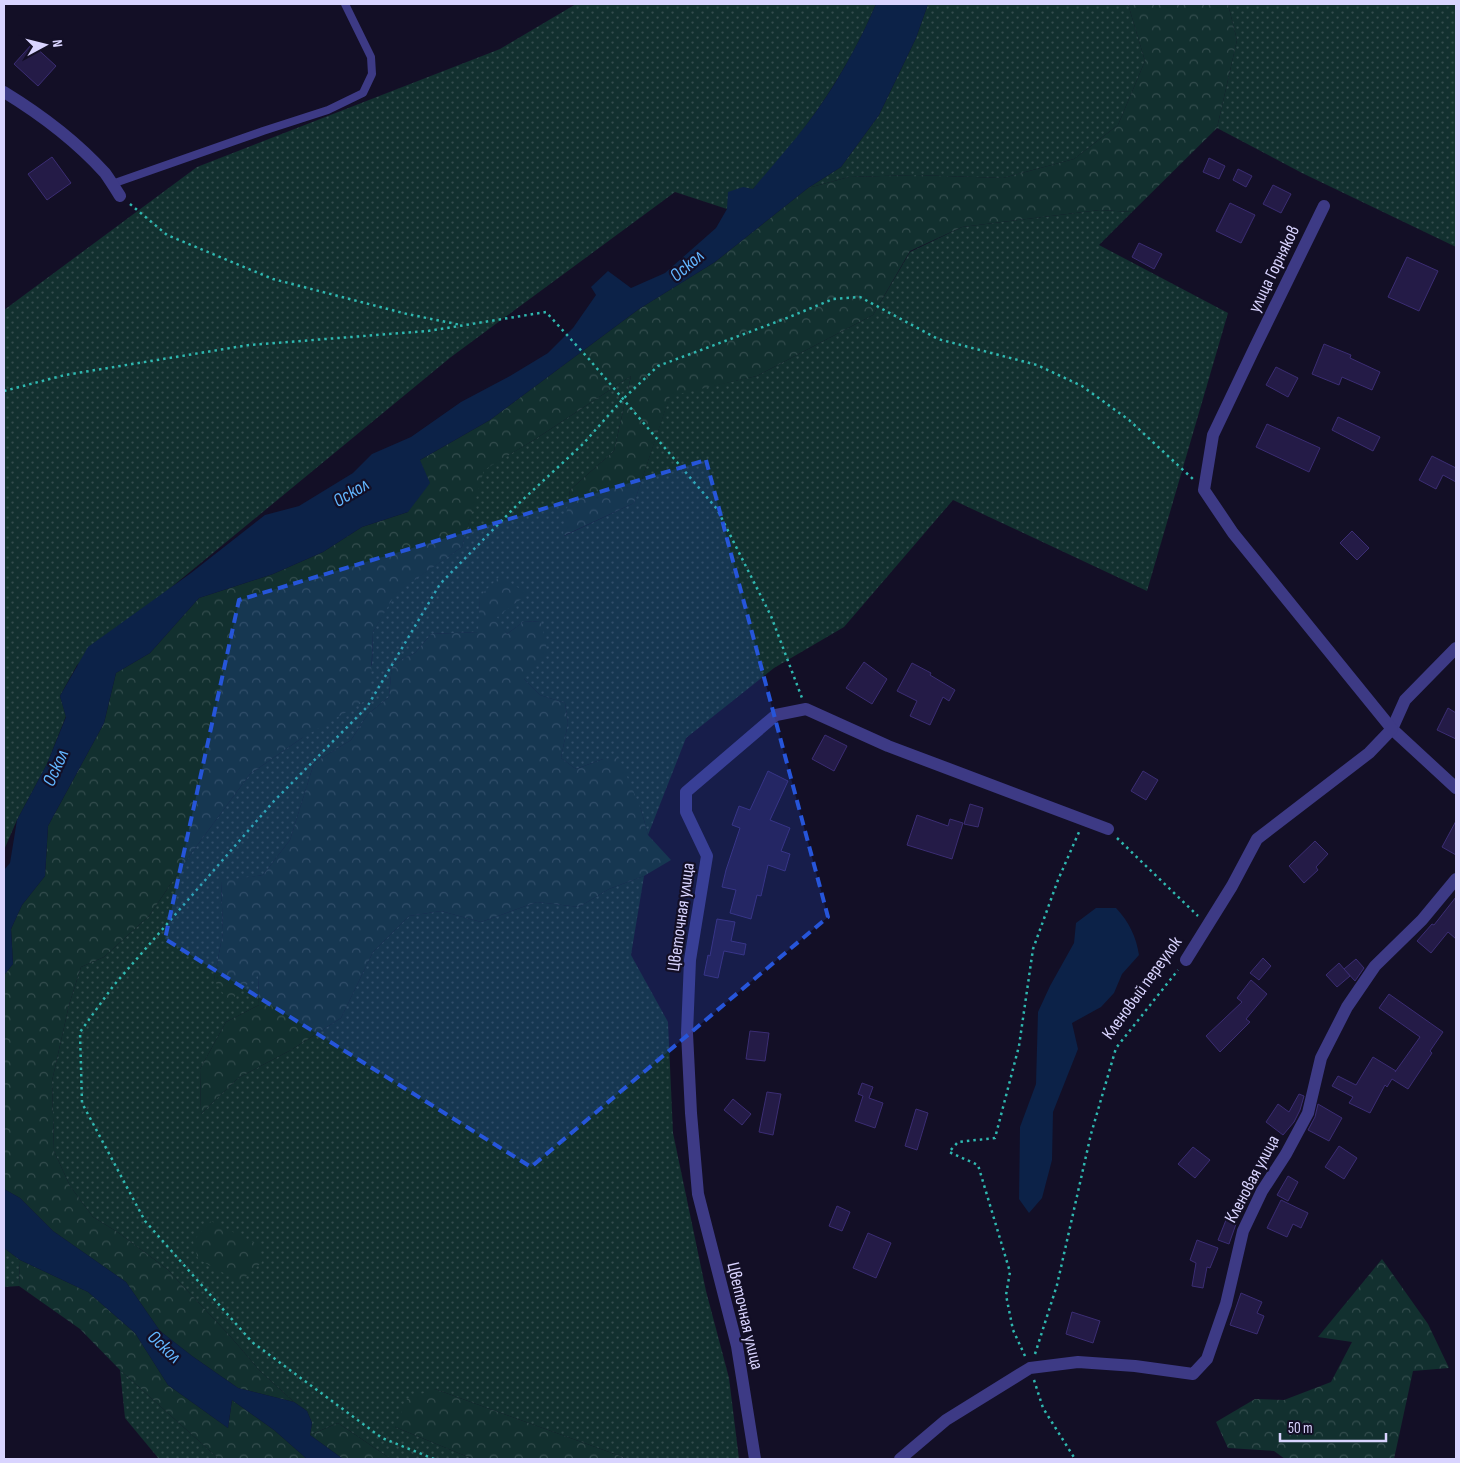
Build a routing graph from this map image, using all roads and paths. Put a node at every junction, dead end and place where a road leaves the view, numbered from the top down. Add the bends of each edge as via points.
1 (345, 4) edge
2 (4, 92) edge
3 (112, 184) junction
4 (120, 196) joint
5 (1324, 206) dead end
6 (463, 325) junction
7 (4, 391) edge
8 (622, 400) junction
9 (1204, 490) junction
10 (1456, 648) edge
11 (806, 709) junction
12 (1392, 729) junction
13 (1456, 788) edge
14 (1085, 820) junction
15 (1108, 829) joint
16 (1456, 879) edge
17 (1208, 926) junction
18 (1186, 960) joint
19 (1030, 1368) junction
20 (434, 1459) edge
21 (755, 1459) edge
22 (900, 1459) edge
23 (1075, 1459) edge

1 - 3 lane via 371,57 372,74 364,93 328,110
2 - 3 street via 31,108 73,143 106,174
3 - 4 street
4 - 6 path via 167,235 273,279
5 - 9 street, улица Горняков via 1213,435
6 - 7 path via 428,331 249,345 65,375
6 - 8 path via 546,312
8 - 9 path via 658,366 833,299 860,297 938,339 1037,365 1082,386 1129,420
8 - 11 path via 717,509 772,616
8 - 20 path via 583,444 517,505 440,584 367,707 274,801 114,986 80,1032 82,1103 145,1221 252,1342 382,1438
9 - 12 street via 1232,533
10 - 12 street, Кленовый переулок via 1405,700
11 - 14 street via 888,746
11 - 21 street, Цветочная улица via 776,715 686,792 686,812 707,856 690,960 687,1033 698,1194 737,1346
12 - 13 street
12 - 17 street, Кленовый переулок via 1369,753 1257,840
14 - 15 street
14 - 19 path via 1058,880 1033,949 1019,1046 995,1138 958,1142 949,1152 978,1165 1010,1272 1006,1295 1014,1330
15 - 17 path
16 - 19 street, Кленовая улица via 1422,920 1375,966 1347,1007 1321,1058 1308,1113 1243,1230 1226,1304 1207,1359 1193,1374 1078,1362
17 - 18 street, Кленовый переулок
18 - 19 path, Кленовый переулок via 1116,1048 1091,1134 1058,1285
19 - 22 street via 946,1420
19 - 23 path via 1043,1408

